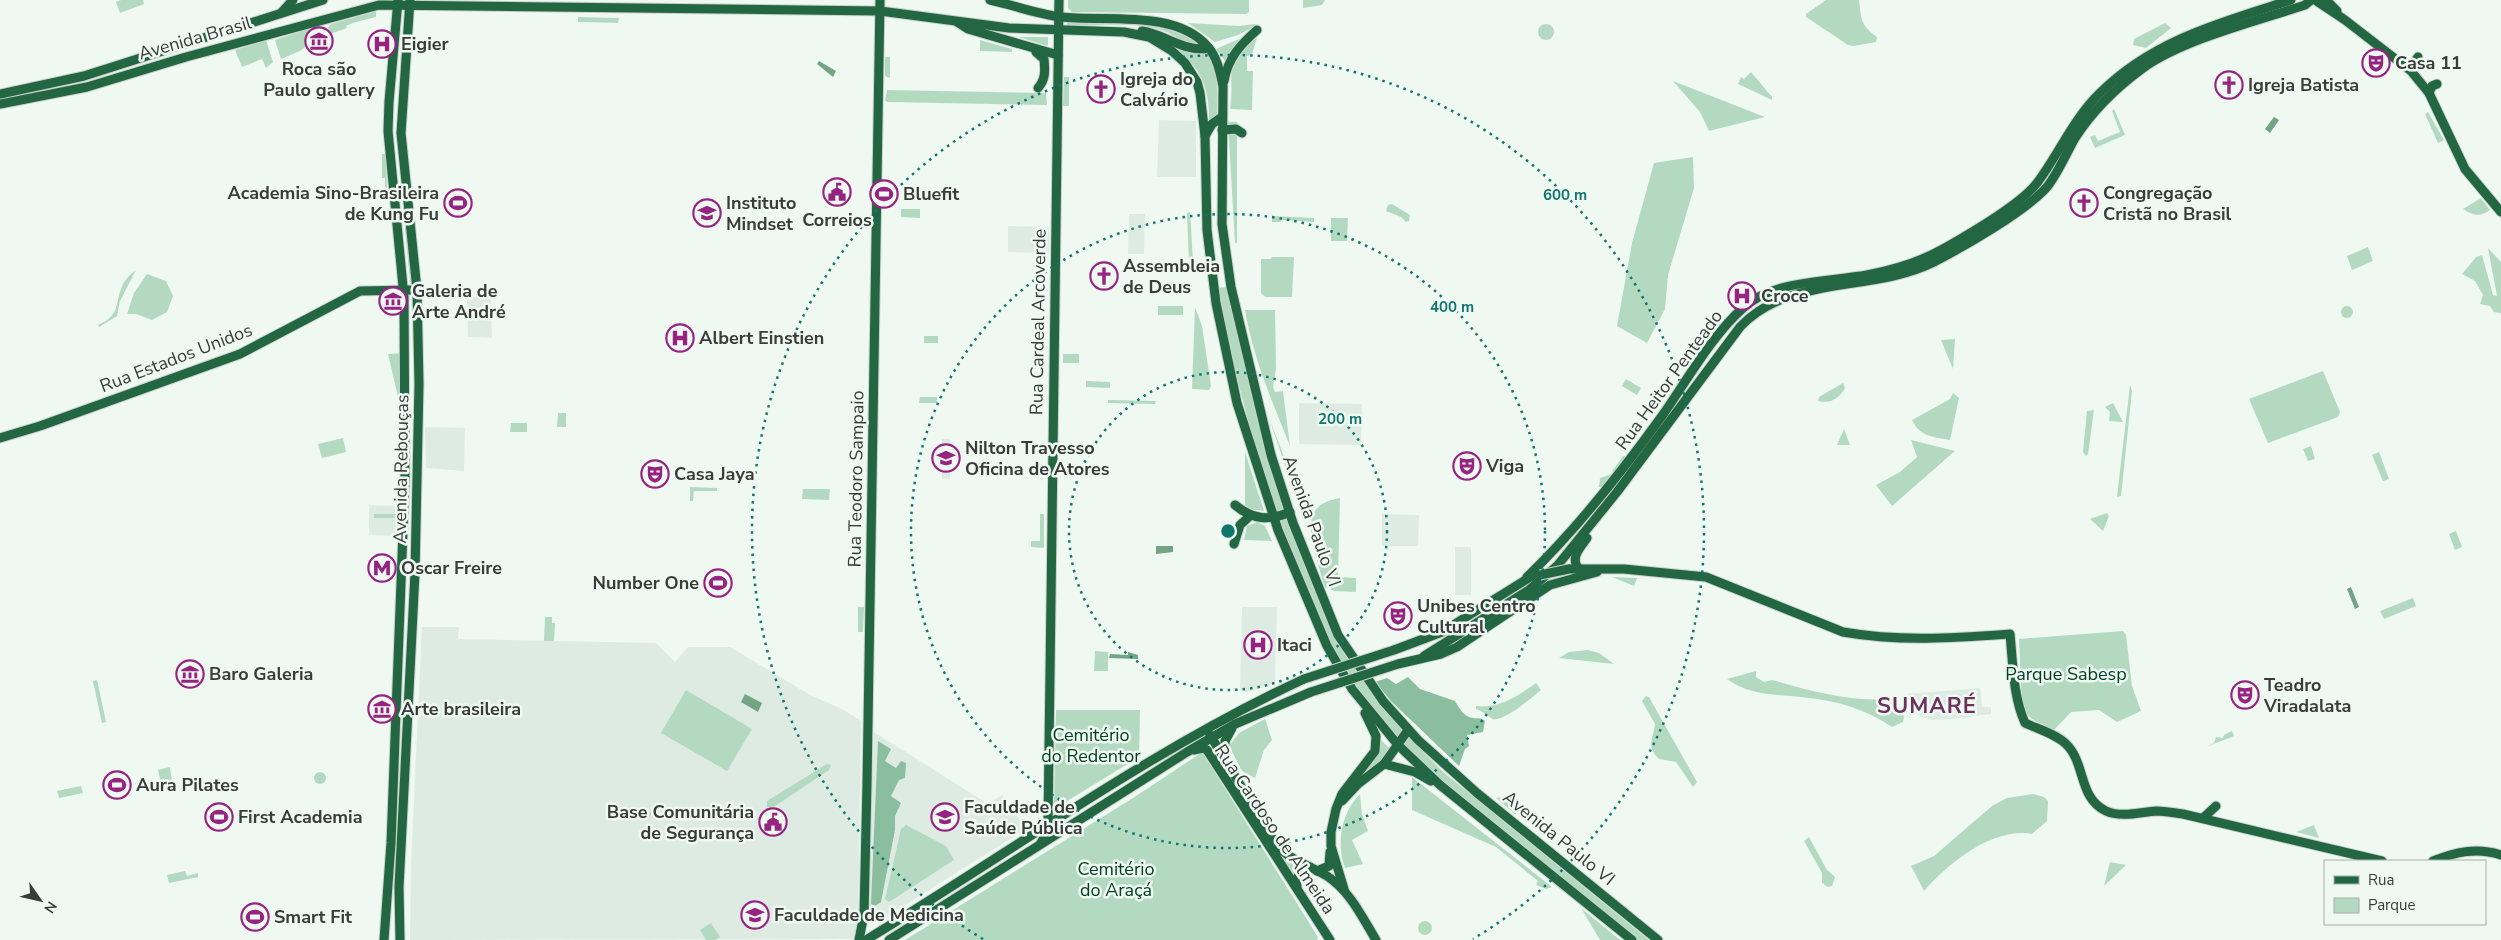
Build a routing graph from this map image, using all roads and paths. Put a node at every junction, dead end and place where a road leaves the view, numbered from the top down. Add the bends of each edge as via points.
1 (293, 0) edge
2 (323, 0) edge
3 (880, 0) edge
4 (990, 0) edge
5 (1059, 0) edge
6 (2291, 0) edge
7 (2311, 0) edge
8 (2315, 0) edge
9 (2326, 0) edge
10 (398, 2) edge
11 (410, 2) edge
12 (379, 4) junction
13 (429, 4) junction
14 (2333, 4) edge
15 (880, 11) junction
16 (280, 13) junction
17 (1059, 16) junction
18 (952, 19) junction
19 (2345, 20) junction
20 (395, 24) junction
21 (408, 25) junction
22 (1058, 30) junction
23 (1257, 30) dead end
24 (1124, 32) junction
25 (1209, 48) junction
26 (1034, 50) junction
27 (1058, 55) junction
28 (2418, 57) dead end
29 (2406, 66) junction
30 (2437, 84) dead end
31 (1223, 86) junction
32 (1038, 88) dead end
33 (2429, 93) junction
34 (0, 94) edge
35 (0, 104) edge
36 (1222, 117) junction
37 (1222, 130) junction
38 (1242, 133) dead end
39 (1205, 136) junction
40 (2066, 137) junction
41 (2068, 150) junction
42 (2055, 155) junction
43 (2048, 185) junction
44 (2501, 212) edge
45 (404, 289) junction
46 (417, 290) junction
47 (0, 438) edge
48 (1617, 492) junction
49 (1235, 505) dead end
50 (1290, 512) junction
51 (1251, 515) junction
52 (1274, 518) junction
53 (1234, 544) dead end
54 (1574, 568) junction
55 (1605, 570) junction
56 (1527, 577) junction
57 (1424, 656) junction
58 (1352, 689) junction
59 (1238, 710) junction
60 (1258, 714) junction
61 (1235, 724) junction
62 (1206, 728) junction
63 (1408, 730) junction
64 (1212, 738) junction
65 (1398, 745) junction
66 (1187, 752) junction
67 (1226, 761) junction
68 (1384, 764) junction
69 (1440, 785) junction
70 (1080, 804) junction
71 (2216, 806) dead end
72 (1336, 808) junction
73 (2202, 818) junction
74 (1077, 822) junction
75 (1048, 824) junction
76 (1041, 843) junction
77 (1331, 846) junction
78 (2501, 855) edge
79 (2378, 860) edge
80 (2436, 860) edge
81 (1314, 869) junction
82 (1298, 890) junction
83 (1344, 891) junction
84 (864, 914) junction
85 (878, 932) junction
86 (899, 934) junction
87 (384, 940) edge
88 (400, 940) edge
89 (860, 940) edge
90 (866, 940) edge
91 (889, 940) edge
92 (1330, 940) edge
93 (1376, 940) edge
94 (1632, 940) edge
95 (1658, 940) edge

1 - 16 main road, Avenida Brasil
2 - 16 main road, Avenida Brasil
3 - 15 main road, Rua Teodoro Sampaio
4 - 17 main road, Avenida Paulo VI
5 - 17 main road, Rua Cardeal Arcoverde
6 - 40 main road, Rua Heitor Penteado via 2206,27 2144,56 2099,93
7 - 41 main road, Rua Heitor Penteado via 2305,5 2207,38 2147,66 2095,111
8 - 19 main road
9 - 14 main road
10 - 11 main road, Avenida Brasil
10 - 12 main road, Avenida Brasil
10 - 20 main road, Avenida Rebouças
11 - 13 main road, Avenida Brasil
11 - 21 main road, Avenida Rebouças
12 - 20 main road via 389,12
12 - 35 main road, Avenida Brasil via 186,56 87,87
13 - 15 main road, Avenida Brasil
13 - 21 main road
14 - 19 main road
15 - 18 main road, Avenida Brasil
15 - 84 main road, Rua Teodoro Sampaio
16 - 34 main road, Avenida Brasil via 84,76
17 - 22 main road, Rua Cardeal Arcoverde
17 - 25 main road, Avenida Paulo VI via 1148,20 1182,29 1201,39
18 - 22 main road, Avenida Brasil via 1009,28
18 - 26 main road via 968,29
19 - 29 main road
20 - 45 main road, Avenida Rebouças via 388,130
21 - 46 main road, Avenida Rebouças via 401,132
22 - 24 main road, Avenida Brasil
22 - 27 main road, Rua Cardeal Arcoverde
23 - 31 main road via 1230,59
24 - 25 main road via 1153,33 1188,48
24 - 39 main road, Avenida Paulo VI via 1160,43 1185,63 1197,82
25 - 31 main road, Avenida Paulo VI
26 - 27 main road
26 - 32 main road via 1044,58 1045,66 1044,80
27 - 75 main road, Rua Cardeal Arcoverde
28 - 29 main road
29 - 33 main road
30 - 33 main road
31 - 36 main road, Avenida Paulo VI
33 - 44 main road via 2465,169
36 - 37 main road, Avenida Paulo VI
36 - 39 main road via 1212,124
37 - 38 main road via 1232,128
37 - 50 main road, Avenida Paulo VI via 1222,224 1231,287 1271,456
39 - 52 main road, Avenida Paulo VI via 1206,230 1214,288 1237,403
40 - 41 main road via 2070,142
40 - 42 main road, Rua Heitor Penteado
41 - 43 main road, Rua Heitor Penteado
42 - 43 main road via 2046,178
42 - 56 main road, Rua Heitor Penteado via 2030,191 1970,234 1928,257 1869,274 1778,289 1760,295 1744,307 1702,357 1616,480
43 - 48 main road, Rua Heitor Penteado via 2027,205 1932,263 1879,280 1788,296 1762,307 1740,327
45 - 46 main road, Rua Estados Unidos
45 - 47 main road, Rua Estados Unidos via 360,291 240,354
45 - 87 main road, Avenida Rebouças via 404,557
46 - 88 main road, Avenida Rebouças via 416,534 399,887
48 - 54 main road via 1576,554
48 - 57 main road via 1544,579
49 - 51 main road
50 - 52 main road
50 - 63 main road, Avenida Paulo VI via 1338,635 1370,684
51 - 52 main road
51 - 53 main road via 1240,525
52 - 58 main road, Avenida Paulo VI via 1327,646
54 - 55 main road
54 - 56 main road, bridge
55 - 57 main road via 1550,585 1457,647
55 - 73 main road via 1706,578 1844,632 1867,636 1935,640 2010,634 2019,707 2025,723 2066,744 2094,803 2111,813 2163,811
56 - 59 main road, bridge via 1442,632 1304,679
57 - 60 main road, bridge via 1311,692
58 - 65 main road, Avenida Paulo VI
58 - 72 main road via 1375,731 1376,746 1373,755 1348,784
59 - 60 main road
59 - 62 main road
60 - 61 main road
61 - 64 main road
61 - 67 main road via 1225,741
62 - 64 main road, Rua Cardoso de Almeida
62 - 70 main road
63 - 65 main road
63 - 95 main road, Avenida Paulo VI via 1477,793
64 - 66 main road
64 - 67 main road, Rua Cardoso de Almeida
65 - 68 main road
65 - 69 main road, Avenida Paulo VI
66 - 74 main road
66 - 82 main road, Rua Cardoso de Almeida via 1207,750
67 - 81 main road, Rua Cardoso de Almeida via 1277,846
68 - 69 main road via 1415,772
68 - 72 main road via 1358,784
69 - 94 main road, Avenida Paulo VI
70 - 74 main road via 1074,816
70 - 75 main road
71 - 73 main road
72 - 77 main road
73 - 79 main road
74 - 76 main road
75 - 76 main road, Rua Cardeal Arcoverde
75 - 85 main road
76 - 86 main road
77 - 81 main road via 1329,866
77 - 83 main road
78 - 80 main road via 2484,851 2463,852
81 - 82 main road via 1301,871 1297,877
81 - 83 main road, Rua Cardoso de Almeida
82 - 92 main road, Rua Cardoso de Almeida
83 - 93 main road
84 - 85 main road
84 - 89 main road, Rua Teodoro Sampaio
85 - 86 main road
85 - 90 main road
86 - 91 main road

